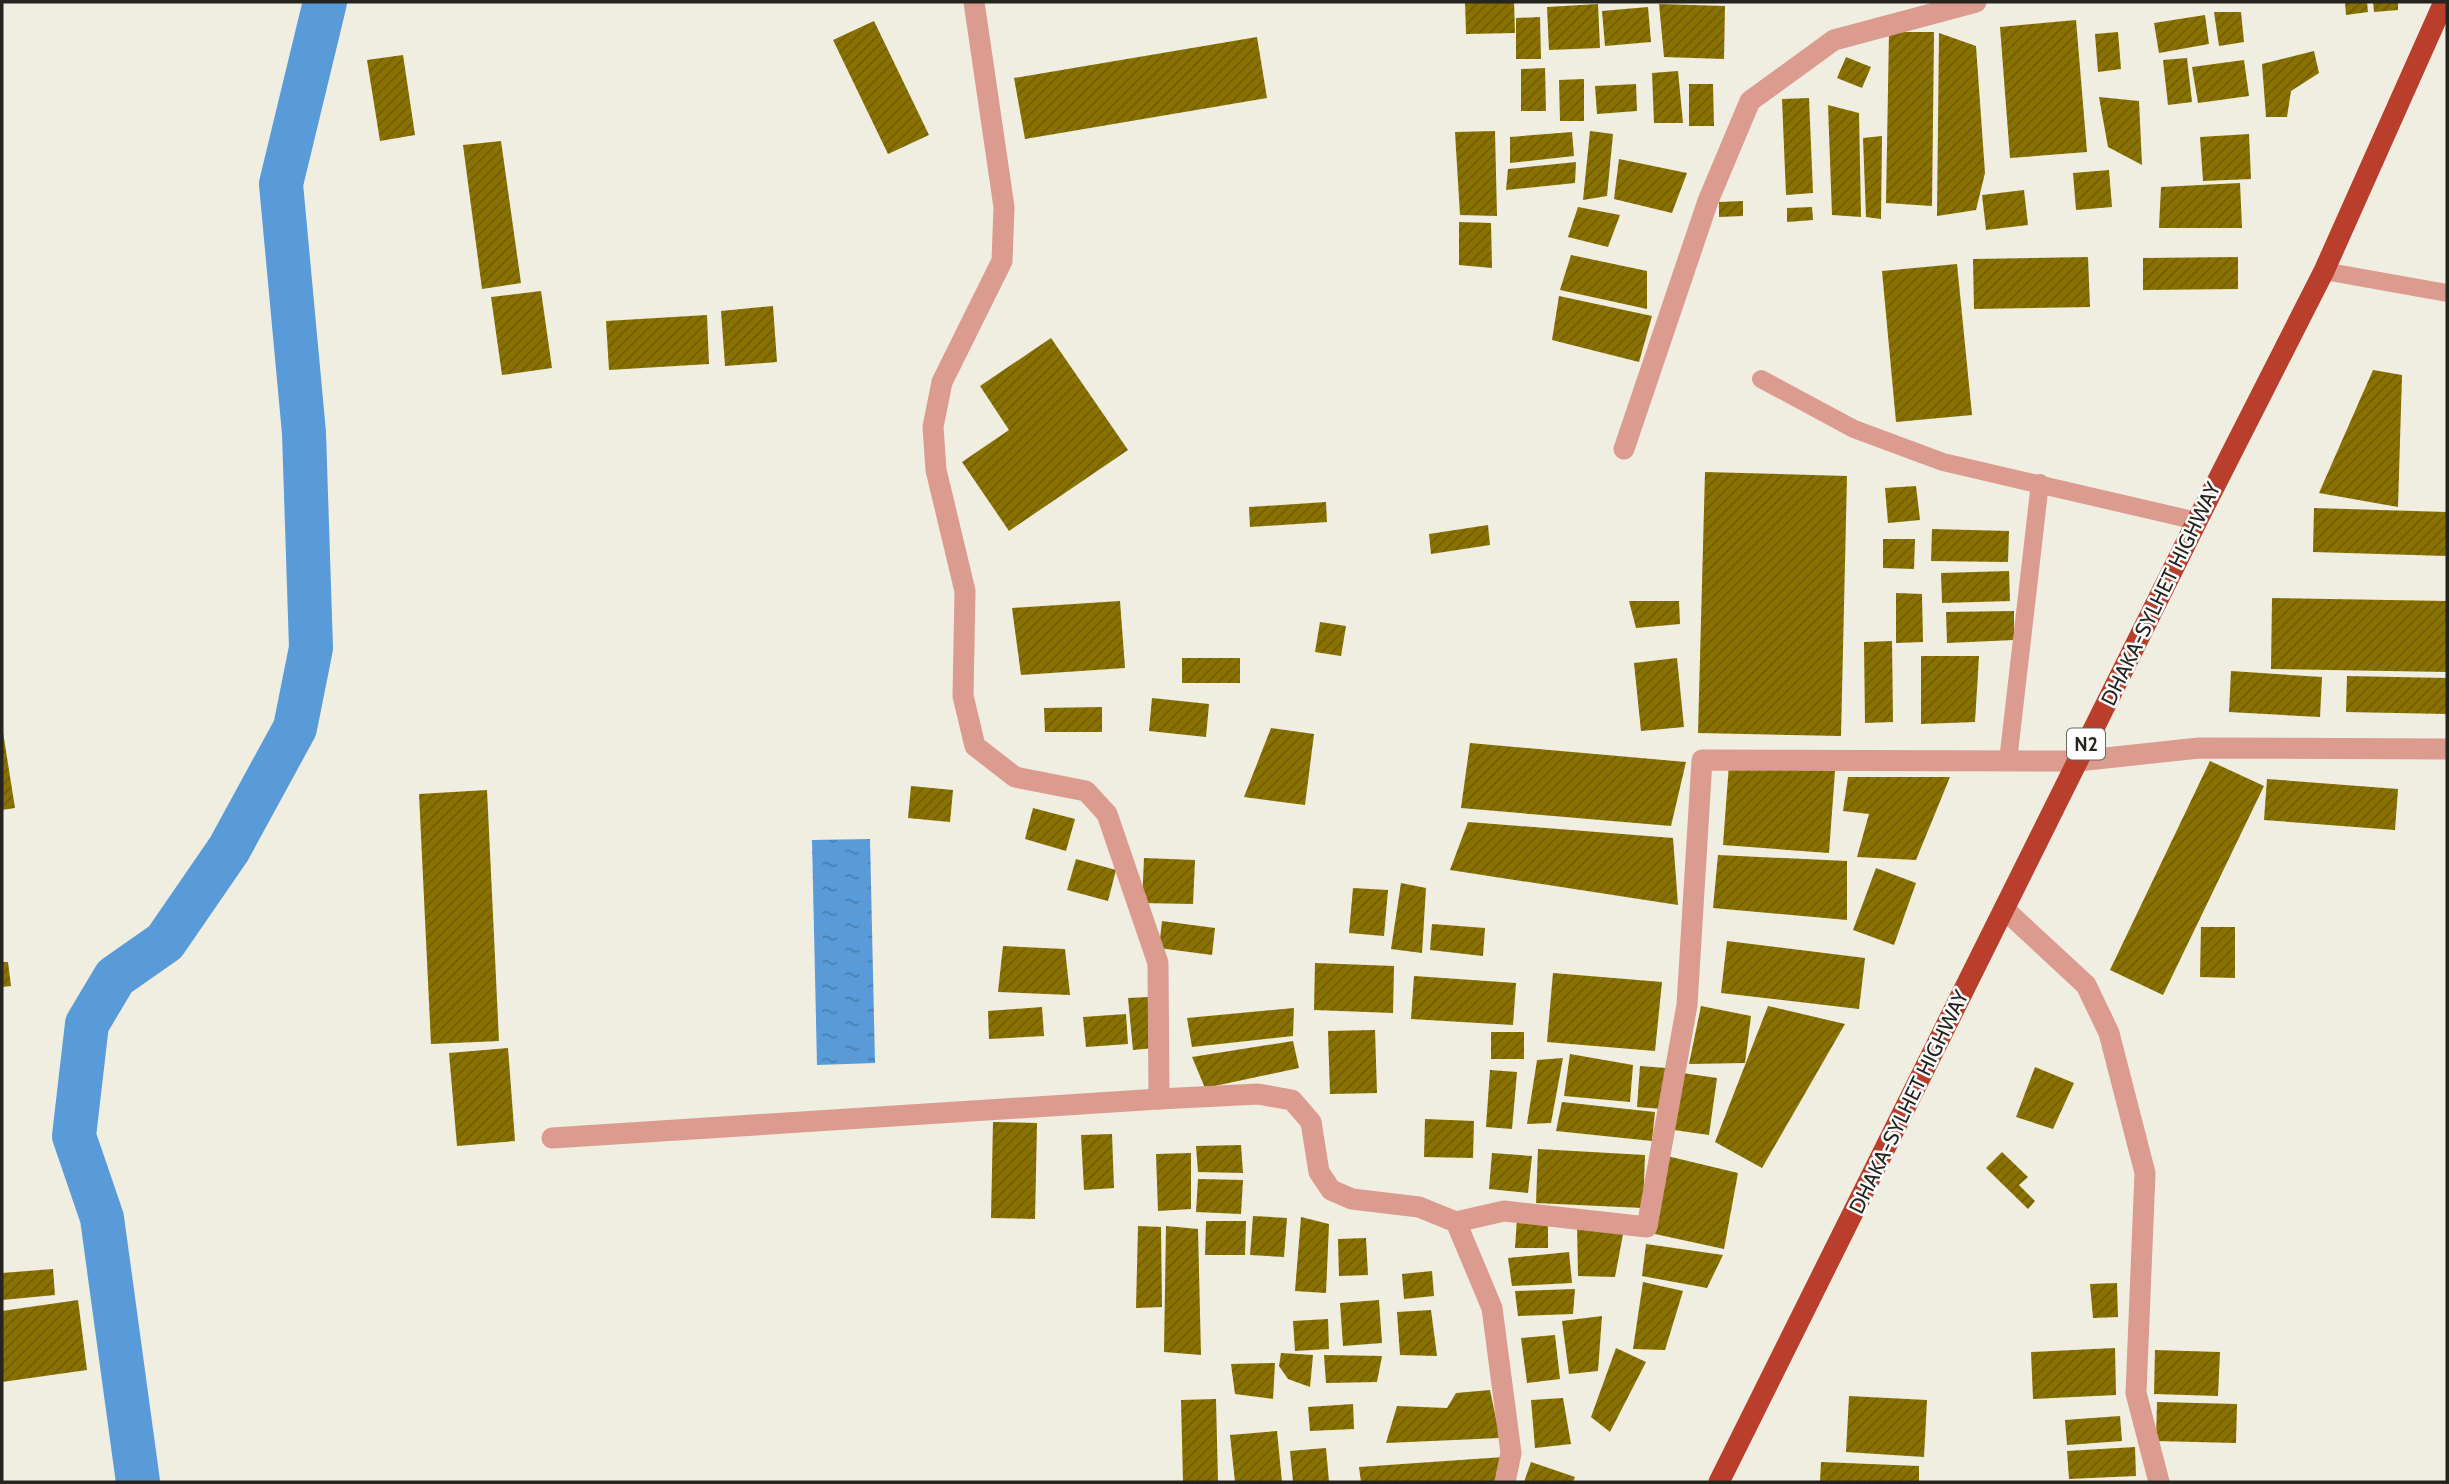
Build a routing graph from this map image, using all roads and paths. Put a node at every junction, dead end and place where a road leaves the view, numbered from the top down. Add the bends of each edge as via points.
1 (974, 2) edge
2 (1976, 2) edge
3 (2444, 2) edge
4 (2324, 271) junction
5 (2447, 293) edge
6 (1761, 379) dead end
7 (1625, 449) dead end
8 (2040, 482) junction
9 (2197, 521) junction
10 (2447, 749) edge
11 (2008, 761) junction
12 (2078, 761) junction
13 (2004, 909) junction
14 (1159, 1099) junction
15 (552, 1138) dead end
16 (1456, 1222) junction
17 (1505, 1482) edge
18 (1719, 1482) edge
19 (2159, 1482) edge

1 - 14 street via 1004,207 1002,261 942,382 933,428 936,470 965,590 963,696 975,746 1015,777 1086,791 1107,814 1158,963
2 - 7 street via 1834,40 1750,101 1708,201
3 - 4 highway, DHAKA-SYLHET HIGHWAY / N2
4 - 5 lane
4 - 9 highway, DHAKA-SYLHET HIGHWAY / N2
6 - 8 lane via 1854,429 1943,461
8 - 9 lane
8 - 11 lane
9 - 12 highway, DHAKA-SYLHET HIGHWAY / N2
10 - 12 street via 2199,748
11 - 12 street
11 - 16 street via 1702,760 1687,1005 1647,1227 1504,1211
12 - 13 highway, DHAKA-SYLHET HIGHWAY / N2
13 - 18 highway, DHAKA-SYLHET HIGHWAY / N2
13 - 19 street via 2086,985 2109,1034 2145,1174 2136,1393
14 - 15 street
14 - 16 street via 1258,1094 1292,1100 1311,1122 1318,1172 1331,1190 1352,1199 1419,1207
16 - 17 street via 1492,1308 1511,1453

